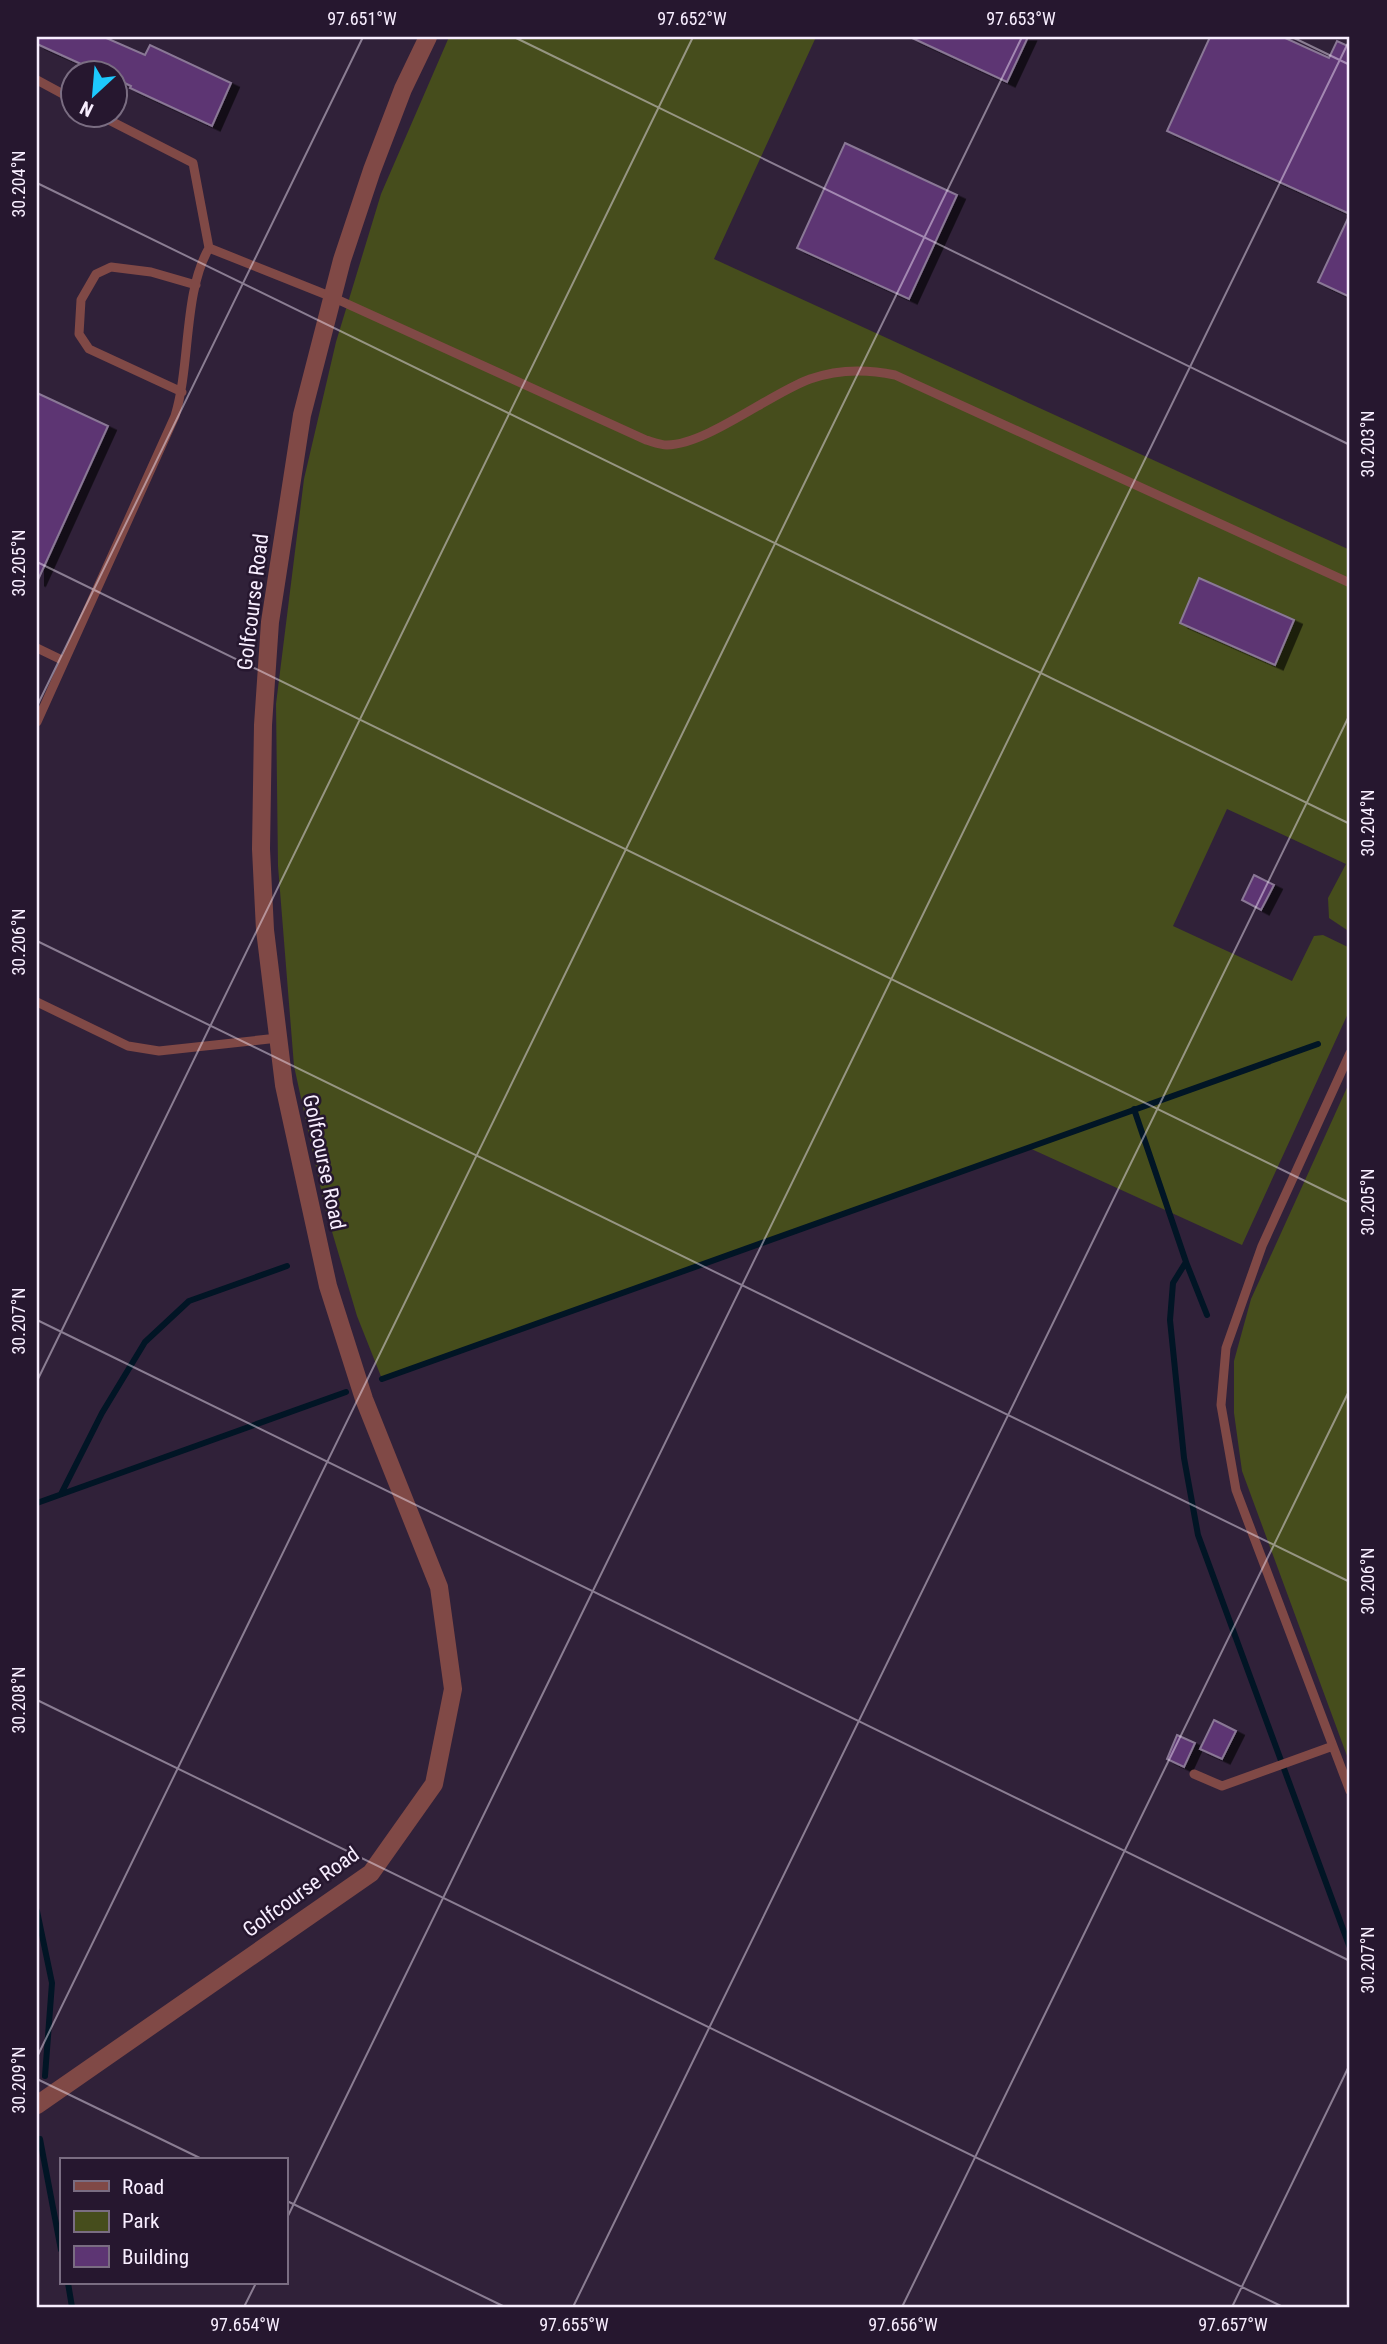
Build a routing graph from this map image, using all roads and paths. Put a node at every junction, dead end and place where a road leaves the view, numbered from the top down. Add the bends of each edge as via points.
1 (428, 37) edge
2 (37, 80) edge
3 (60, 92) edge
4 (128, 130) edge
5 (209, 247) junction
6 (195, 285) junction
7 (332, 296) junction
8 (182, 392) junction
9 (1350, 583) edge
10 (37, 648) edge
11 (64, 661) junction
12 (37, 722) edge
13 (37, 1002) edge
14 (278, 1038) junction
15 (1350, 1053) edge
16 (1333, 1746) junction
17 (1194, 1774) dead end
18 (1350, 1791) edge
19 (37, 2105) edge

1 - 7 street, Golfcourse Road via 372,170
2 - 3 lane
4 - 5 lane via 193,163
5 - 6 lane
5 - 7 lane
6 - 8 lane
6 - 8 lane via 111,267 96,274 81,300 79,334 89,349
7 - 9 lane via 646,440 667,445 695,439 809,379 845,371 895,375
7 - 14 street, Golfcourse Road via 302,415 270,622 261,849
8 - 11 lane
10 - 11 lane
11 - 12 lane
13 - 14 lane via 142,1049
14 - 19 street, Golfcourse Road via 328,1286 364,1399 439,1587 453,1689 433,1784 371,1873
15 - 16 lane via 1262,1246 1226,1348 1221,1405 1236,1490
16 - 17 lane via 1222,1786
16 - 18 lane

